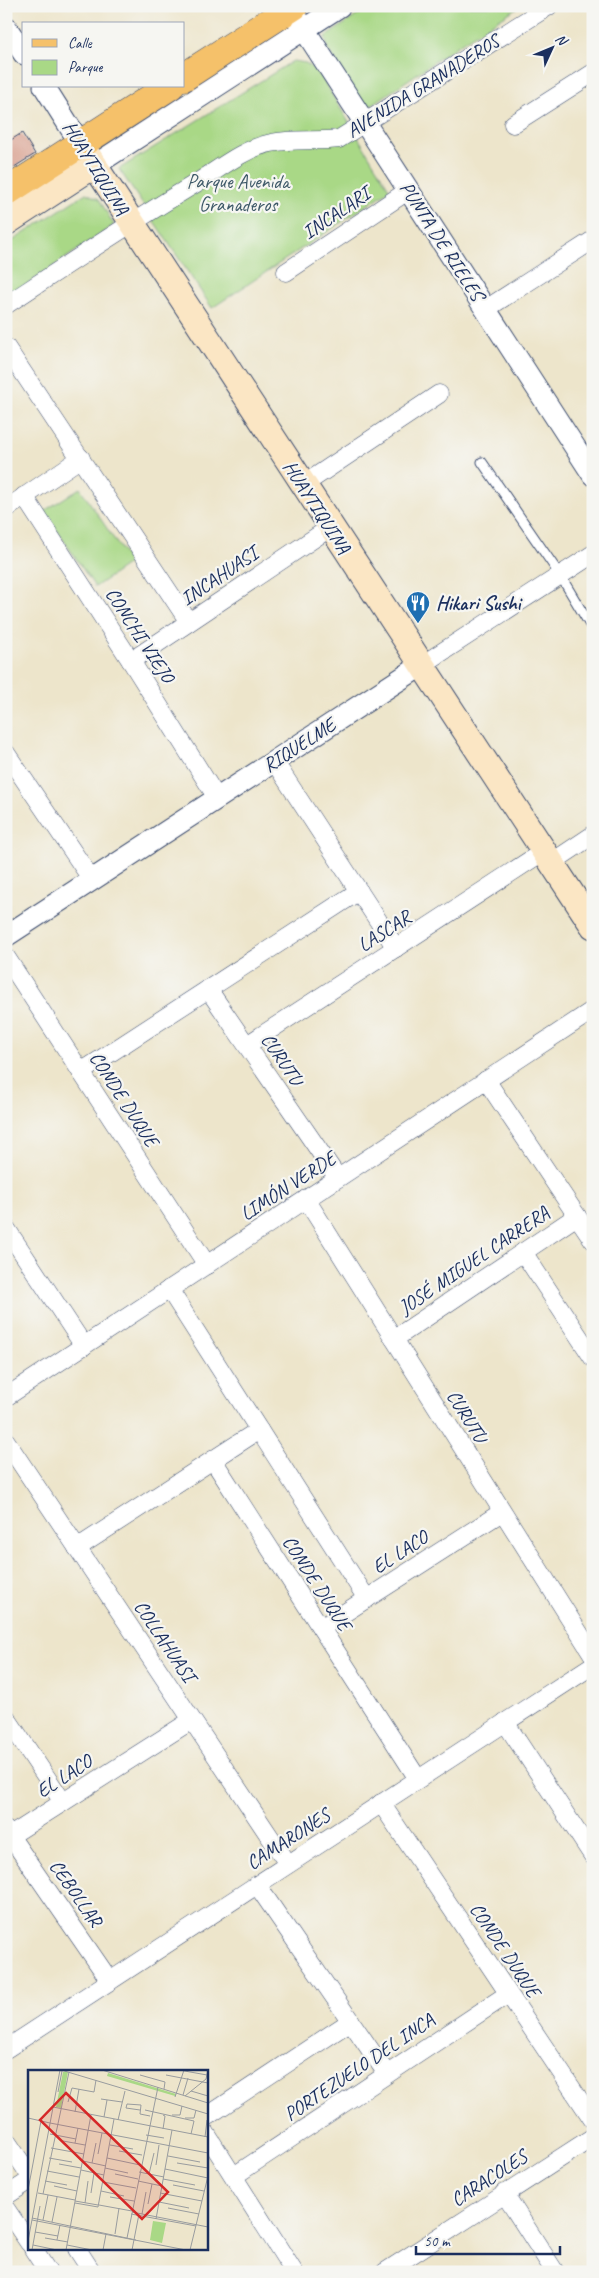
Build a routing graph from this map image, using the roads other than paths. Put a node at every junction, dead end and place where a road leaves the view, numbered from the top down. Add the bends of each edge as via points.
1 (340, 6) edge
2 (549, 6) edge
3 (296, 15) edge
4 (6, 27) edge
5 (22, 51) edge
6 (593, 73) edge
7 (185, 76) edge
8 (45, 88) edge
9 (168, 88) edge
10 (366, 124) junction
11 (512, 124) dead end
12 (88, 154) junction
13 (409, 190) junction
14 (6, 192) edge
15 (130, 222) junction
16 (6, 223) edge
17 (593, 240) edge
18 (286, 272) dead end
19 (6, 305) edge
20 (486, 309) junction
21 (6, 347) edge
22 (439, 394) dead end
23 (80, 458) junction
24 (482, 462) dead end
25 (593, 475) edge
26 (303, 486) junction
27 (24, 496) junction
28 (6, 509) edge
29 (331, 527) junction
30 (593, 554) edge
31 (560, 575) junction
32 (190, 622) junction
33 (593, 630) edge
34 (131, 661) junction
35 (422, 665) junction
36 (6, 754) edge
37 (274, 761) junction
38 (217, 798) junction
39 (593, 835) edge
40 (547, 857) junction
41 (92, 880) junction
42 (359, 891) junction
43 (593, 926) edge
44 (6, 936) edge
45 (396, 948) junction
46 (6, 957) edge
47 (208, 989) junction
48 (593, 1010) edge
49 (247, 1045) junction
50 (81, 1072) junction
51 (486, 1080) junction
52 (338, 1178) junction
53 (306, 1199) junction
54 (577, 1216) junction
55 (6, 1228) edge
56 (593, 1240) edge
57 (523, 1252) junction
58 (206, 1265) junction
59 (169, 1290) junction
60 (394, 1339) junction
61 (84, 1346) junction
62 (593, 1358) edge
63 (6, 1397) edge
64 (259, 1430) junction
65 (6, 1441) edge
66 (212, 1460) junction
67 (502, 1512) junction
68 (77, 1548) junction
69 (366, 1599) junction
70 (321, 1628) junction
71 (593, 1655) edge
72 (593, 1664) edge
73 (6, 1717) edge
74 (192, 1720) junction
75 (505, 1722) junction
76 (418, 1779) junction
77 (63, 1802) junction
78 (381, 1803) junction
79 (8, 1833) edge
80 (593, 1856) edge
81 (288, 1864) junction
82 (257, 1885) junction
83 (110, 1981) junction
84 (508, 1994) junction
85 (350, 2021) junction
86 (6, 2049) edge
87 (387, 2074) junction
88 (208, 2117) edge
89 (593, 2120) edge
90 (208, 2136) edge
91 (593, 2137) edge
92 (6, 2140) edge
93 (28, 2173) edge
94 (234, 2176) junction
95 (28, 2182) edge
96 (504, 2193) junction
97 (6, 2196) edge
98 (6, 2209) edge
99 (28, 2242) edge
100 (34, 2250) edge
101 (78, 2250) edge
102 (48, 2272) edge
103 (92, 2272) edge
104 (294, 2272) edge
105 (385, 2272) edge
106 (555, 2272) edge

1 - 3 street
2 - 10 street, AVENIDA GRANADEROS
3 - 7 main road
3 - 10 street, PUNTA DE RIELES
3 - 12 street
4 - 5 street
6 - 11 street
8 - 12 street, HUAYTIQUINA
9 - 12 main road
10 - 13 street, PUNTA DE RIELES
10 - 15 street, AVENIDA GRANADEROS via 339,139 270,143 245,153
12 - 14 main road
12 - 15 main road, HUAYTIQUINA
12 - 16 main road
13 - 18 street, INCALARI
13 - 20 street, PUNTA DE RIELES
15 - 19 street, AVENIDA GRANADEROS
15 - 26 main road, HUAYTIQUINA
17 - 20 street
20 - 25 street, PUNTA DE RIELES
21 - 23 street
22 - 26 street
23 - 27 street
23 - 32 street
24 - 31 lane
26 - 29 main road, HUAYTIQUINA
27 - 28 street
27 - 34 street, CONCHI VIEJO
29 - 32 street, INCAHUASI
29 - 35 main road, HUAYTIQUINA
30 - 31 street, RIQUELME
31 - 33 lane
31 - 35 street, RIQUELME
32 - 34 street, INCAHUASI
34 - 38 street, CONCHI VIEJO
35 - 37 street, RIQUELME
35 - 40 main road, HUAYTIQUINA
36 - 41 street
37 - 38 street, RIQUELME
37 - 42 street
38 - 41 street, RIQUELME
39 - 40 street, LASCAR
40 - 43 main road, HUAYTIQUINA
40 - 45 street, LASCAR
41 - 44 street, RIQUELME
42 - 45 street
42 - 47 street
45 - 49 street, LASCAR
46 - 50 street, CONDE DUQUE
47 - 49 street, CURUTU
47 - 50 street
48 - 51 street, LIMÓN VERDE
49 - 52 street, CURUTU
50 - 58 street, CONDE DUQUE
51 - 52 street, LIMÓN VERDE
51 - 54 street
52 - 53 street, LIMÓN VERDE
53 - 58 street, LIMÓN VERDE
53 - 60 street, CURUTU
54 - 56 street
54 - 57 street, JOSÉ MIGUEL CARRERA
55 - 61 street
57 - 60 street, JOSÉ MIGUEL CARRERA
57 - 62 street
58 - 59 street, LIMÓN VERDE
59 - 61 street, LIMÓN VERDE
59 - 64 street, CONDE DUQUE
60 - 67 street, CURUTU
61 - 63 street, LIMÓN VERDE
64 - 66 street
64 - 69 street, CONDE DUQUE
65 - 68 street, COLLAHUASI
66 - 68 street
66 - 70 street, CONDE DUQUE
67 - 69 street, EL LACO
67 - 71 street, CURUTU
68 - 74 street, COLLAHUASI
69 - 70 street, EL LACO
70 - 76 street, CONDE DUQUE
72 - 75 street, CAMARONES
73 - 77 street
74 - 77 street, EL LACO
74 - 81 street, COLLAHUASI
75 - 76 street, CAMARONES
75 - 80 street
76 - 78 street, CAMARONES
77 - 79 street, EL LACO
78 - 81 street, CAMARONES
78 - 84 street, CONDE DUQUE
79 - 83 street, CEBOLLAR
81 - 82 street, CAMARONES
82 - 83 street, CAMARONES
82 - 85 street
83 - 86 street, CAMARONES
84 - 87 street, PORTEZUELO DEL INCA
84 - 89 street, CONDE DUQUE
85 - 87 street
85 - 88 street
87 - 94 street, PORTEZUELO DEL INCA
90 - 94 street
91 - 96 street, CARACOLES
92 - 93 street
94 - 104 street
95 - 97 street
96 - 105 street, CARACOLES
96 - 106 street
98 - 99 street
100 - 102 street
101 - 103 street

